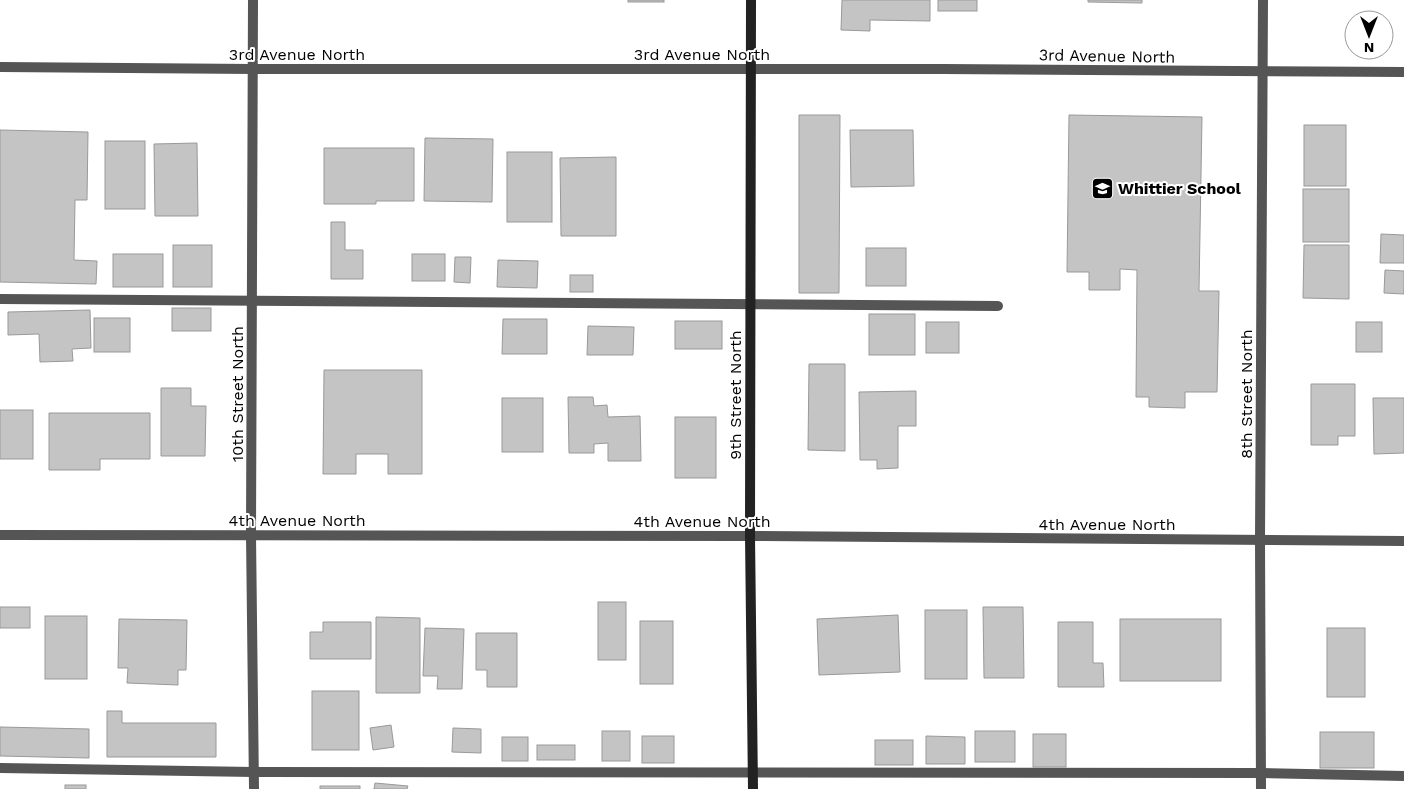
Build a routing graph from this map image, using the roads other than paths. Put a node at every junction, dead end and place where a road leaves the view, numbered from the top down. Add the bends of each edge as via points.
1 (253, 0) edge
2 (751, 0) edge
3 (1263, 0) edge
4 (0, 67) edge
5 (253, 69) junction
6 (750, 70) junction
7 (1262, 71) junction
8 (1404, 72) edge
9 (0, 299) edge
10 (252, 301) junction
11 (750, 304) junction
12 (998, 306) dead end
13 (0, 535) edge
14 (251, 535) junction
15 (750, 536) junction
16 (1260, 540) junction
17 (1404, 541) edge
18 (0, 768) edge
19 (254, 772) junction
20 (752, 773) junction
21 (1261, 773) junction
22 (1404, 776) edge
23 (254, 789) edge
24 (753, 789) edge
25 (1261, 789) edge

1 - 5 street, 10th Street North
2 - 6 main road, 9th Street North
3 - 7 street, 8th Street North
4 - 5 street, 3rd Avenue North
5 - 6 street, 3rd Avenue North
5 - 10 street, 10th Street North
6 - 7 street, 3rd Avenue North
6 - 11 main road, 9th Street North
7 - 8 street, 3rd Avenue North
7 - 16 street, 8th Street North
9 - 10 street
10 - 11 street
10 - 14 street, 10th Street North
11 - 12 street
11 - 15 main road, 9th Street North
13 - 14 street, 4th Avenue North
14 - 15 street, 4th Avenue North
14 - 19 street, 10th Street North
15 - 16 street, 4th Avenue North
15 - 20 main road, 9th Street North
16 - 17 street, 4th Avenue North
16 - 21 street, 8th Street North
18 - 19 street
19 - 20 street
19 - 23 street, 10th Street North
20 - 21 street
20 - 24 main road, 9th Street North
21 - 22 street
21 - 25 street, 8th Street North

